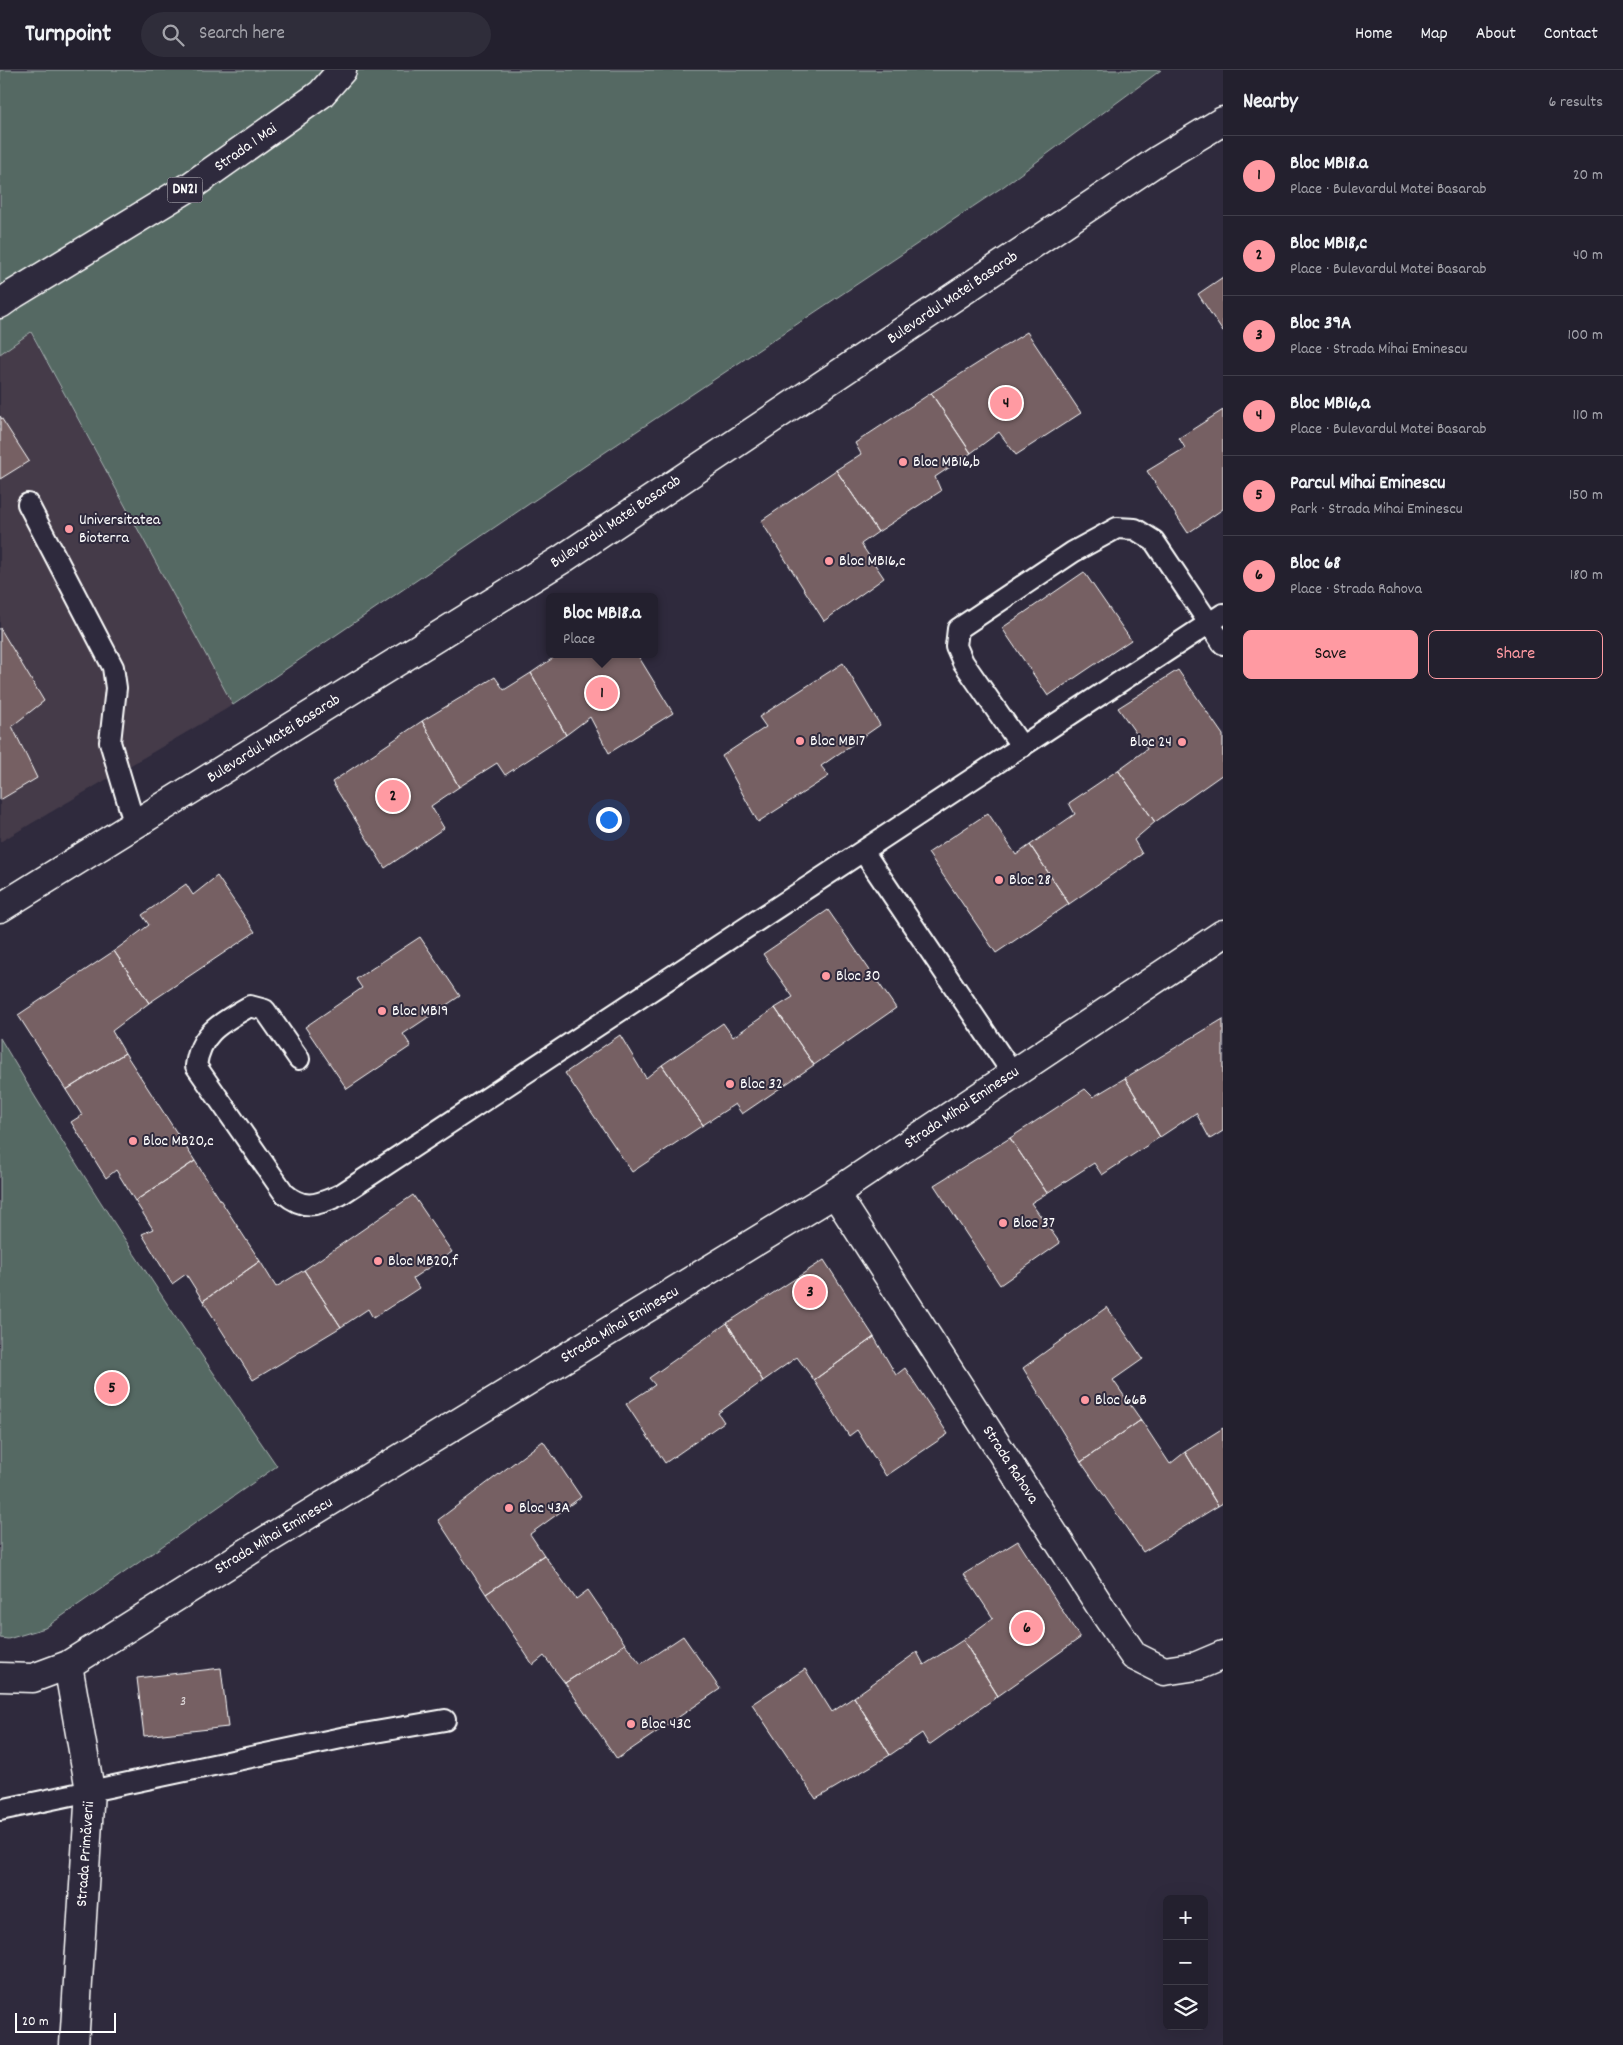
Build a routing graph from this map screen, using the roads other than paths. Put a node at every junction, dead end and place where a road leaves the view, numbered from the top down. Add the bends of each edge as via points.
1 (342, 70) edge
2 (1223, 121) edge
3 (5, 299) edge
4 (28, 504) dead end
5 (1216, 618) edge
6 (1223, 644) edge
7 (1022, 747) junction
8 (135, 826) junction
9 (863, 851) junction
10 (0, 908) edge
11 (1223, 934) edge
12 (299, 1059) dead end
13 (1013, 1074) junction
14 (835, 1193) junction
15 (1223, 1655) edge
16 (68, 1665) junction
17 (0, 1677) edge
18 (445, 1720) dead end
19 (90, 1790) junction
20 (0, 1810) edge
21 (74, 2045) edge

1 - 3 street, Strada 1 Mai / DN21 via 321,94 191,186
2 - 8 street, Bulevardul Matei Basarab via 1144,170 564,558
4 - 8 lane via 113,667 116,688 110,742
5 - 6 lane
5 - 7 lane
5 - 7 lane via 1154,541 1136,529 1117,528 1073,552 958,629 956,646 963,662
7 - 9 lane
8 - 10 street, Bulevardul Matei Basarab
9 - 12 lane via 340,1195 314,1206 296,1202 284,1193 196,1066 197,1052 204,1038 250,1006 265,1010
9 - 13 lane
11 - 13 street, Strada Mihai Eminescu
13 - 14 street, Strada Mihai Eminescu
14 - 15 street, Strada Rahova via 1134,1656 1164,1671 1197,1666
14 - 16 street, Strada Mihai Eminescu
16 - 17 street, Strada Mihai Eminescu via 33,1678
16 - 19 street, Strada Primăverii
18 - 19 lane via 346,1736
19 - 20 lane
19 - 21 street, Strada Primăverii

